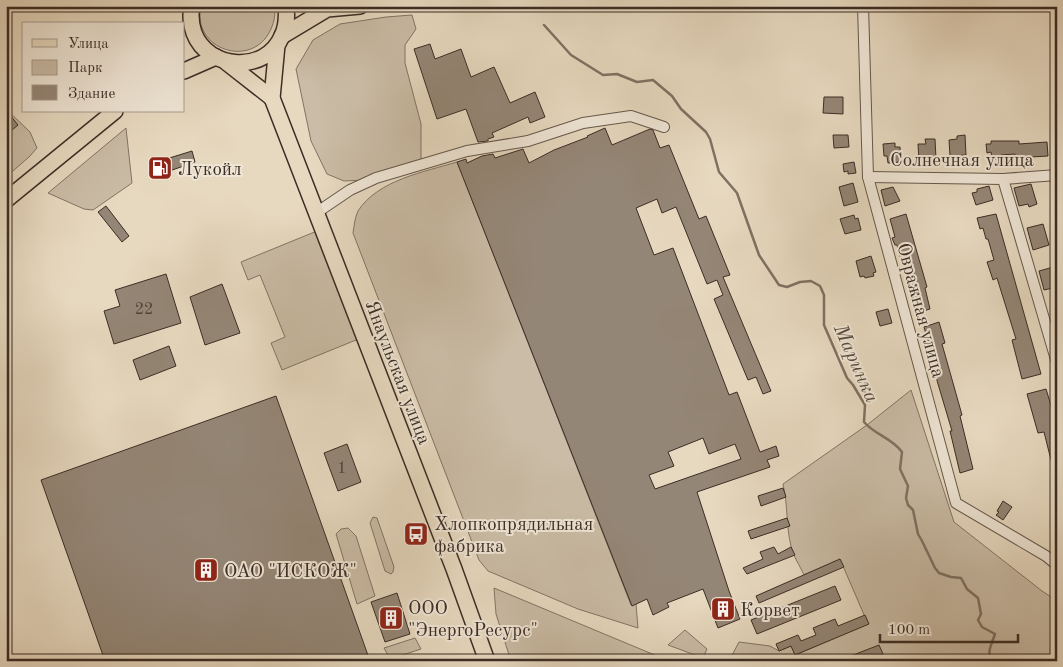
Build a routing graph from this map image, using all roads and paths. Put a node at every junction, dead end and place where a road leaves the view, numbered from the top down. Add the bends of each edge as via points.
1 (286, 6) edge
2 (360, 6) edge
3 (863, 6) edge
4 (191, 8) edge
5 (324, 8) edge
6 (185, 23) edge
7 (280, 41) junction
8 (221, 59) junction
9 (185, 71) edge
10 (272, 98) junction
11 (114, 112) edge
12 (664, 128) dead end
13 (1057, 175) edge
14 (868, 178) junction
15 (1003, 179) junction
16 (6, 200) edge
17 (316, 213) junction
18 (1057, 363) edge
19 (1057, 565) edge
20 (487, 661) edge

1 - 7 main road via 287,20
2 - 5 main road
3 - 14 street, Овражная улица
4 - 6 main road
4 - 8 main road via 196,37 204,49
5 - 7 main road
7 - 8 main road via 262,57 245,63
7 - 10 main road
8 - 9 main road
8 - 10 main road
10 - 17 main road, Янаульская улица
11 - 16 main road
12 - 17 street via 632,116 583,123 528,141 468,151 376,178 350,190
13 - 15 street, Солнечная улица
14 - 15 street, Солнечная улица
14 - 19 street, Овражная улица via 956,503
15 - 18 street
17 - 20 main road, Янаульская улица

